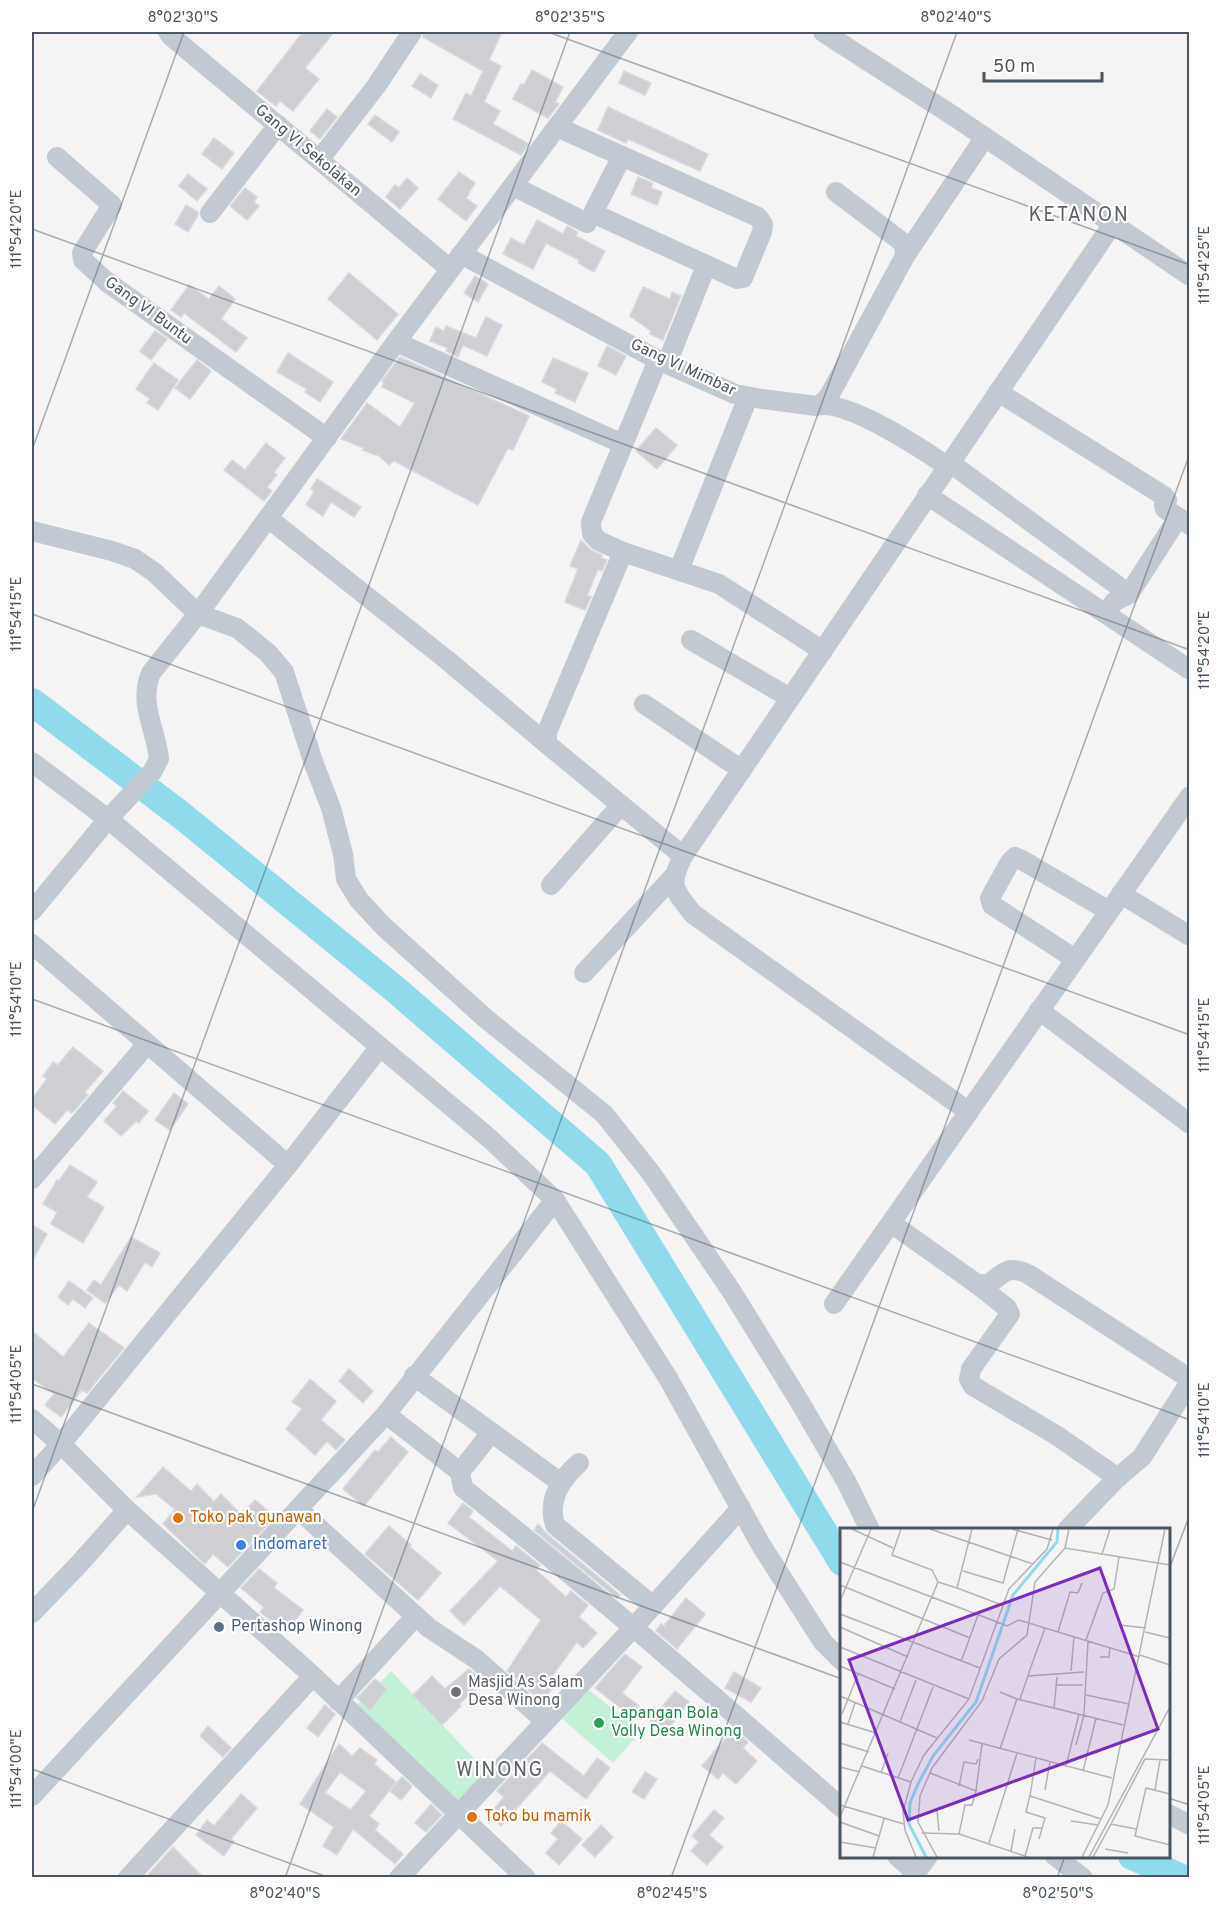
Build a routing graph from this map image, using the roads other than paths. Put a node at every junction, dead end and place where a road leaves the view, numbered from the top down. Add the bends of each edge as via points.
1 (168, 32) edge
2 (412, 32) edge
3 (628, 32) edge
4 (823, 32) edge
5 (278, 125) junction
6 (557, 127) junction
7 (985, 137) junction
8 (622, 156) junction
9 (57, 157) dead end
10 (319, 160) junction
11 (513, 186) junction
12 (836, 192) dead end
13 (210, 213) dead end
14 (593, 220) junction
15 (1112, 225) junction
16 (905, 256) junction
17 (455, 262) junction
18 (705, 266) junction
19 (1190, 276) edge
20 (396, 342) junction
21 (663, 362) junction
22 (998, 392) junction
23 (747, 397) junction
24 (821, 405) junction
25 (327, 438) junction
26 (623, 444) junction
27 (948, 464) junction
28 (927, 495) junction
29 (268, 518) junction
30 (1184, 521) edge
31 (32, 531) edge
32 (623, 552) junction
33 (679, 570) junction
34 (1129, 594) junction
35 (198, 614) junction
36 (1106, 614) junction
37 (691, 640) dead end
38 (823, 651) junction
39 (1190, 670) edge
40 (790, 698) junction
41 (644, 704) dead end
42 (547, 744) junction
43 (32, 762) edge
44 (742, 770) junction
45 (621, 805) junction
46 (1187, 806) edge
47 (108, 819) junction
48 (683, 856) junction
49 (673, 877) junction
50 (552, 885) dead end
51 (1121, 894) junction
52 (32, 911) edge
53 (1109, 911) junction
54 (1190, 936) edge
55 (32, 944) edge
56 (1075, 960) junction
57 (584, 973) dead end
58 (1039, 1010) junction
59 (147, 1044) junction
60 (379, 1048) junction
61 (969, 1112) junction
62 (1190, 1124) edge
63 (288, 1165) junction
64 (32, 1179) edge
65 (555, 1200) junction
66 (891, 1223) junction
67 (977, 1284) junction
68 (834, 1304) dead end
69 (414, 1377) junction
70 (1190, 1381) edge
71 (386, 1414) junction
72 (32, 1419) edge
73 (491, 1433) junction
74 (61, 1444) junction
75 (579, 1463) dead end
76 (460, 1472) junction
77 (32, 1476) edge
78 (1118, 1478) junction
79 (561, 1483) junction
80 (741, 1508) junction
81 (127, 1510) junction
82 (299, 1510) junction
83 (869, 1528) edge
84 (1070, 1528) edge
85 (221, 1593) junction
86 (653, 1606) junction
87 (32, 1613) edge
88 (416, 1616) junction
89 (634, 1627) junction
90 (840, 1659) edge
91 (313, 1676) junction
92 (338, 1701) junction
93 (545, 1721) junction
94 (32, 1796) edge
95 (840, 1806) edge
96 (457, 1814) junction
97 (1170, 1815) edge
98 (1190, 1826) edge
99 (898, 1858) edge
100 (927, 1858) edge
101 (1056, 1858) edge
102 (914, 1875) edge
103 (128, 1878) edge
104 (399, 1878) edge
105 (526, 1878) edge
106 (1083, 1878) edge

1 - 5 street, Gang VI Sekolakan
2 - 10 street via 377,86
3 - 6 street
4 - 7 street
5 - 10 street, Gang VI Sekolakan
5 - 13 street
6 - 8 street
6 - 11 street
7 - 15 street
7 - 16 street
8 - 14 street
8 - 18 street via 758,217 763,224 762,232 743,278
9 - 25 street, Gang VI Buntu via 112,205 82,253 83,260 107,282
10 - 17 street, Gang VI Sekolakan
11 - 14 street
11 - 17 street
12 - 16 street via 902,242
14 - 18 street
15 - 19 street
15 - 22 street
16 - 24 street
17 - 20 street
17 - 21 street, Gang VI Mimbar
18 - 21 street
20 - 25 street
20 - 26 street
21 - 23 street, Gang VI Mimbar
21 - 26 street
22 - 27 street
22 - 30 street via 1164,496 1165,509
23 - 24 street, Gang VI Mimbar
23 - 33 street
24 - 27 street, Gang VI Mimbar via 845,410 897,433
25 - 29 street
26 - 32 street via 590,530 599,541
27 - 28 street
27 - 34 street, Gang VI Mimbar
28 - 36 street
28 - 38 street
29 - 35 street
29 - 42 street
30 - 34 street
31 - 35 street via 135,559
32 - 33 street
32 - 42 street via 547,732
33 - 38 street via 718,584
34 - 36 street via 1114,602
35 - 47 street via 147,684 146,703 159,759 152,772
35 - 83 street via 237,628 284,672 331,808 346,879 359,900 485,1018 604,1114 658,1182 738,1301 804,1408
36 - 39 street
37 - 40 street
38 - 40 street
40 - 44 street
41 - 44 street
42 - 45 street
43 - 47 street
44 - 48 street
45 - 48 street
45 - 50 street
46 - 51 street
47 - 52 street
47 - 60 street
48 - 49 street
49 - 57 street
49 - 61 street via 675,892 693,914
51 - 53 street
51 - 54 street
53 - 56 street
53 - 56 street via 1020,859 1014,857 1010,862 990,898 992,905
55 - 59 street
56 - 58 street
58 - 61 street
58 - 62 street
59 - 63 street
59 - 64 street
60 - 63 street
60 - 65 street via 489,1138
61 - 66 street
63 - 74 street
65 - 69 street
65 - 80 street via 668,1378
66 - 67 street
66 - 68 street
67 - 70 street via 989,1284 1006,1270 1028,1274
67 - 78 street via 1010,1314 971,1369 969,1378 973,1386 1056,1435
69 - 71 street
69 - 73 street
70 - 78 street via 1142,1457
71 - 76 street
71 - 82 street
72 - 74 street
73 - 76 street
73 - 79 street
74 - 77 street
74 - 81 street
75 - 79 street
76 - 89 street via 463,1488
78 - 84 street
79 - 86 street via 554,1496 555,1525
80 - 86 street
80 - 90 street via 823,1642
81 - 85 street
81 - 87 street
82 - 85 street
82 - 88 street
85 - 91 street
85 - 94 street
86 - 89 street
88 - 92 street
88 - 93 street via 477,1659
89 - 93 street
89 - 95 street
91 - 92 street
91 - 103 street
92 - 96 street
93 - 96 street
96 - 104 street
96 - 105 street
97 - 98 street
99 - 102 street
100 - 102 street
101 - 106 street

